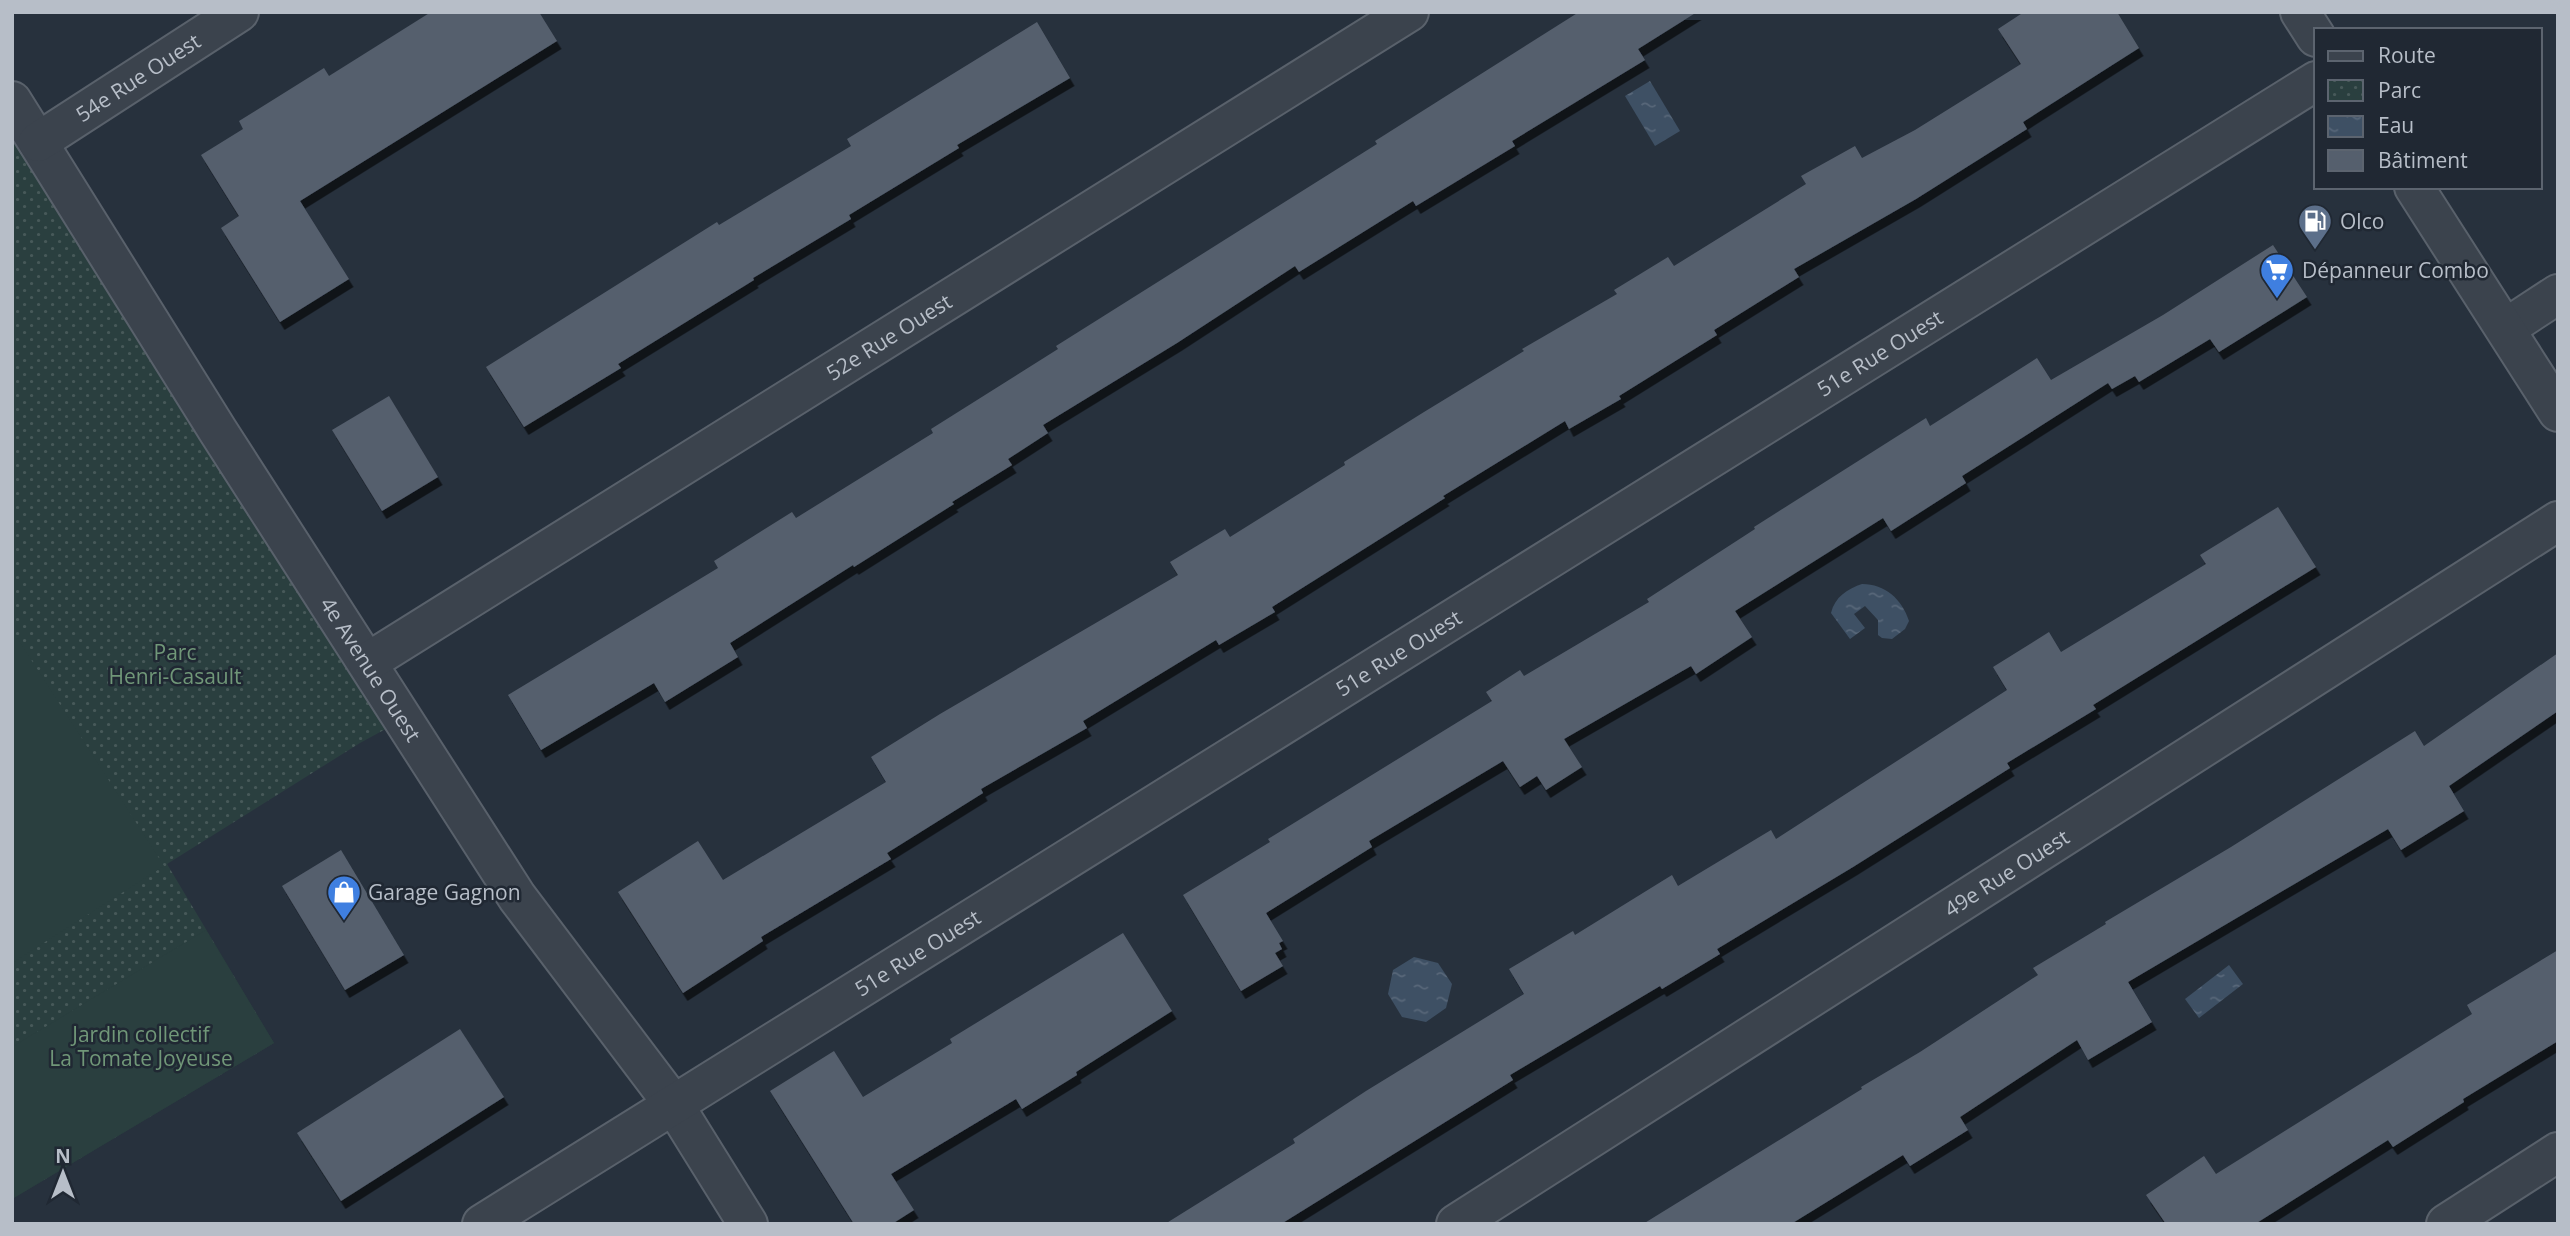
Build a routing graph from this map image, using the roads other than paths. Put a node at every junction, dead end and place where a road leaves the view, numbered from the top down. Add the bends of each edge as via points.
1 (239, 12) edge
2 (1409, 12) edge
3 (2300, 12) edge
4 (2314, 34) edge
5 (2314, 82) edge
6 (12, 101) edge
7 (38, 142) junction
8 (2415, 189) edge
9 (2558, 294) edge
10 (2506, 328) junction
11 (2558, 412) edge
12 (2558, 521) edge
13 (368, 662) junction
14 (674, 1105) junction
15 (2558, 1152) edge
16 (482, 1224) edge
17 (748, 1224) edge
18 (1456, 1224) edge
19 (2446, 1224) edge

1 - 7 street, 54e Rue Ouest
2 - 13 street, 52e Rue Ouest
3 - 4 street
5 - 14 street, 51e Rue Ouest
6 - 7 street, 4e Avenue Ouest
7 - 13 street, 4e Avenue Ouest
8 - 10 street
9 - 10 street
10 - 11 street
12 - 18 street, 49e Rue Ouest
13 - 14 street, 4e Avenue Ouest via 517,897
14 - 16 street, 51e Rue Ouest
14 - 17 street, 4e Avenue Ouest
15 - 19 street

